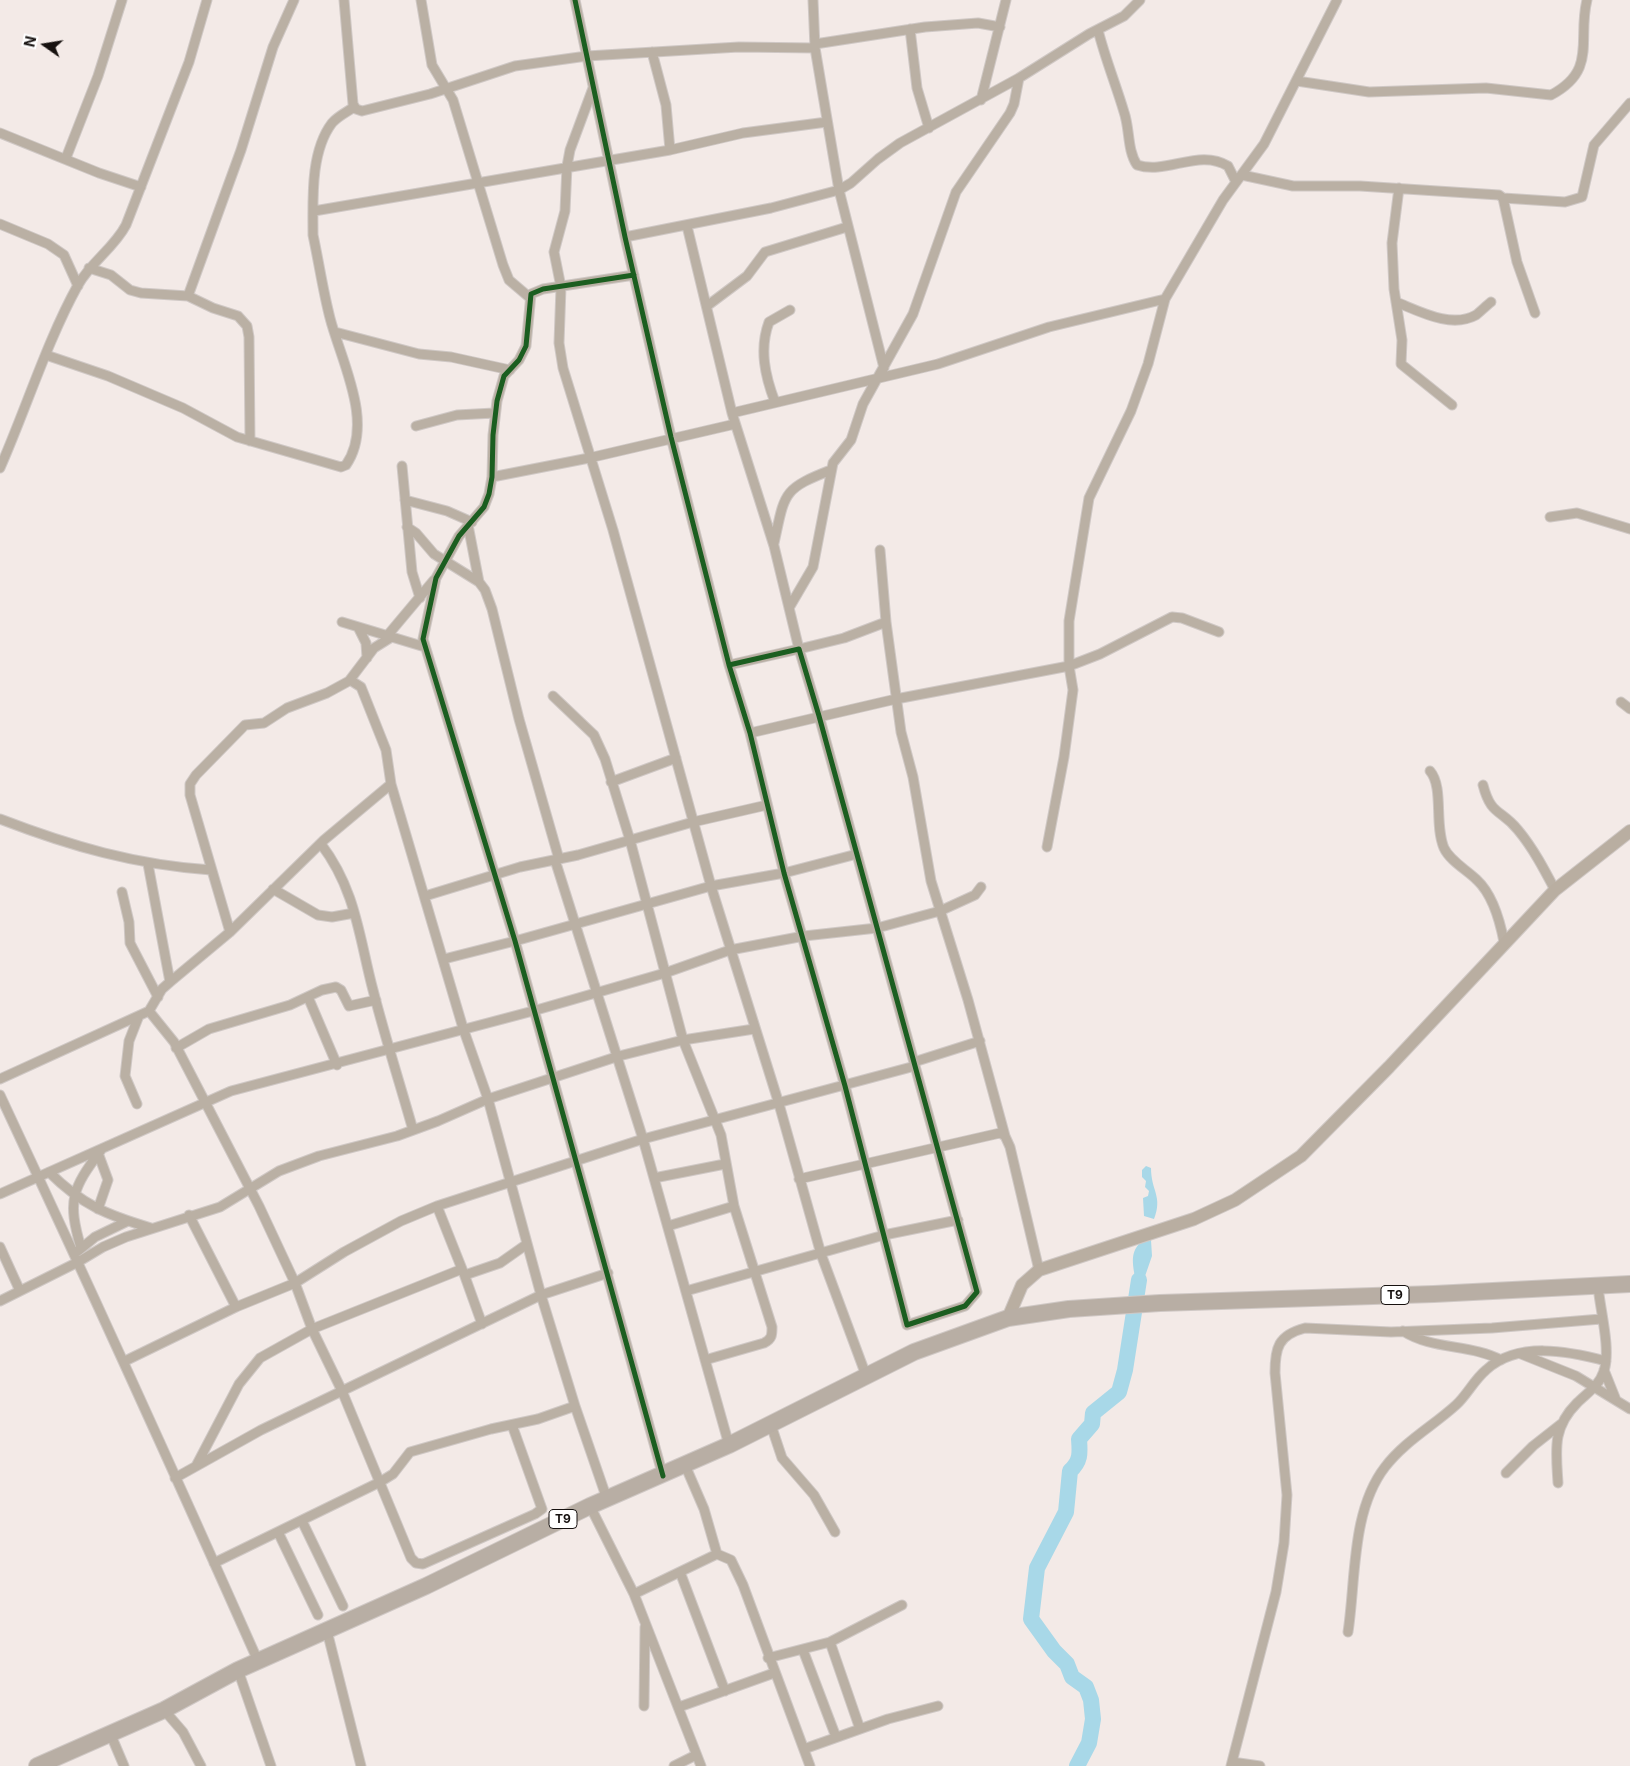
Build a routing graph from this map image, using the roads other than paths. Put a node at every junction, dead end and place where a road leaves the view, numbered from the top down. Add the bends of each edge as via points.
1 (122, 0) edge
2 (207, 0) edge
3 (294, 0) edge
4 (344, 0) edge
5 (421, 0) edge
6 (575, 0) edge
7 (813, 0) edge
8 (1006, 0) edge
9 (1140, 0) edge
10 (1337, 0) edge
11 (1587, 0) edge
12 (1000, 27) junction
13 (910, 29) junction
14 (1098, 30) junction
15 (815, 46) junction
16 (652, 52) junction
17 (587, 56) junction
18 (1019, 78) junction
19 (1296, 82) junction
20 (593, 86) junction
21 (446, 89) junction
22 (981, 100) junction
23 (1630, 103) edge
24 (354, 107) junction
25 (827, 122) junction
26 (929, 128) junction
27 (0, 133) edge
28 (670, 150) junction
29 (66, 158) junction
30 (609, 160) junction
31 (566, 166) junction
32 (1239, 179) junction
33 (477, 184) junction
34 (141, 187) junction
35 (1399, 188) junction
36 (839, 190) junction
37 (1503, 198) junction
38 (314, 211) junction
39 (0, 224) edge
40 (687, 226) junction
41 (847, 227) junction
42 (625, 237) junction
43 (89, 268) junction
44 (634, 275) junction
45 (78, 286) junction
46 (561, 287) junction
47 (188, 296) junction
48 (529, 297) junction
49 (1165, 298) junction
50 (1396, 302) junction
51 (1491, 302) dead end
52 (707, 306) junction
53 (790, 310) dead end
54 (1535, 313) dead end
55 (335, 332) junction
56 (46, 355) junction
57 (884, 368) junction
58 (510, 370) junction
59 (877, 380) junction
60 (775, 402) junction
61 (1452, 405) dead end
62 (732, 413) junction
63 (494, 414) junction
64 (736, 424) junction
65 (416, 426) dead end
66 (671, 438) junction
67 (250, 441) junction
68 (589, 458) junction
69 (402, 466) dead end
70 (0, 468) edge
71 (831, 470) junction
72 (492, 477) junction
73 (405, 500) junction
74 (1550, 517) dead end
75 (470, 524) junction
76 (407, 528) junction
77 (1630, 529) edge
78 (774, 546) junction
79 (880, 550) dead end
80 (446, 561) junction
81 (436, 578) junction
82 (479, 582) junction
83 (420, 598) junction
84 (789, 608) junction
85 (342, 622) dead end
86 (886, 622) junction
87 (358, 627) junction
88 (1219, 632) dead end
89 (388, 637) junction
90 (425, 647) junction
91 (799, 649) junction
92 (365, 661) junction
93 (729, 665) junction
94 (1069, 666) junction
95 (350, 680) junction
96 (361, 687) junction
97 (553, 696) dead end
98 (896, 699) junction
99 (1621, 702) dead end
100 (1630, 708) edge
101 (820, 716) junction
102 (750, 733) junction
103 (676, 758) junction
104 (1430, 771) dead end
105 (611, 782) junction
106 (391, 784) junction
107 (1483, 785) dead end
108 (767, 805) junction
109 (0, 819) edge
110 (693, 822) junction
111 (1630, 831) edge
112 (630, 840) junction
113 (321, 844) junction
114 (1047, 848) dead end
115 (856, 854) junction
116 (557, 859) junction
117 (148, 864) junction
118 (211, 870) junction
119 (784, 873) junction
120 (495, 875) junction
121 (712, 886) junction
122 (981, 887) dead end
123 (273, 888) junction
124 (1555, 890) junction
125 (122, 892) dead end
126 (425, 896) junction
127 (645, 903) junction
128 (940, 911) junction
129 (354, 913) junction
130 (574, 925) junction
131 (877, 928) junction
132 (230, 932) junction
133 (804, 936) junction
134 (515, 942) junction
135 (1504, 942) junction
136 (730, 950) junction
137 (444, 959) junction
138 (665, 973) junction
139 (170, 982) junction
140 (597, 992) junction
141 (158, 997) junction
142 (308, 997) junction
143 (376, 1000) junction
144 (149, 1011) junction
145 (533, 1011) junction
146 (138, 1018) junction
147 (462, 1028) junction
148 (754, 1029) junction
149 (683, 1040) junction
150 (980, 1041) junction
151 (176, 1048) junction
152 (390, 1049) junction
153 (619, 1056) junction
154 (914, 1064) junction
155 (337, 1065) junction
156 (553, 1076) junction
157 (0, 1079) edge
158 (845, 1086) junction
159 (0, 1095) edge
160 (488, 1099) junction
161 (204, 1103) junction
162 (137, 1104) dead end
163 (779, 1104) junction
164 (714, 1121) junction
165 (413, 1130) junction
166 (1006, 1136) junction
167 (643, 1138) junction
168 (936, 1147) junction
169 (100, 1151) junction
170 (576, 1160) junction
171 (725, 1164) junction
172 (866, 1165) junction
173 (50, 1172) junction
174 (38, 1177) junction
175 (654, 1178) junction
176 (799, 1179) junction
177 (509, 1181) junction
178 (250, 1189) junction
179 (0, 1194) edge
180 (73, 1195) junction
181 (438, 1206) junction
182 (734, 1206) junction
183 (98, 1209) junction
184 (189, 1215) junction
185 (958, 1220) junction
186 (128, 1221) junction
187 (668, 1226) junction
188 (151, 1228) junction
189 (884, 1235) junction
190 (527, 1244) junction
191 (0, 1247) edge
192 (821, 1254) junction
193 (78, 1255) junction
194 (1039, 1270) junction
195 (752, 1271) junction
196 (463, 1272) junction
197 (608, 1273) junction
198 (294, 1283) junction
199 (1630, 1284) edge
200 (1598, 1286) junction
201 (20, 1291) junction
202 (686, 1291) junction
203 (541, 1295) junction
204 (0, 1301) edge
205 (236, 1307) junction
206 (1008, 1318) junction
207 (1601, 1319) junction
208 (482, 1324) junction
209 (312, 1329) junction
210 (1403, 1331) junction
211 (1520, 1354) junction
212 (705, 1360) junction
213 (1501, 1360) junction
214 (124, 1361) junction
215 (1605, 1366) junction
216 (867, 1378) junction
217 (1594, 1388) junction
218 (342, 1391) junction
219 (1616, 1400) junction
220 (575, 1406) junction
221 (1630, 1409) edge
222 (1561, 1424) junction
223 (512, 1425) junction
224 (771, 1425) junction
225 (729, 1445) junction
226 (685, 1465) junction
227 (196, 1466) junction
228 (1506, 1472) dead end
229 (663, 1476) junction
230 (174, 1478) junction
231 (380, 1482) junction
232 (1558, 1482) dead end
233 (606, 1499) junction
234 (590, 1506) junction
235 (302, 1521) junction
236 (278, 1532) junction
237 (835, 1532) dead end
238 (717, 1554) junction
239 (214, 1563) junction
240 (680, 1572) junction
241 (634, 1594) junction
242 (902, 1605) dead end
243 (343, 1606) dead end
244 (318, 1615) dead end
245 (646, 1622) junction
246 (328, 1631) junction
247 (1348, 1632) dead end
248 (830, 1642) junction
249 (803, 1650) junction
250 (768, 1658) junction
251 (258, 1661) junction
252 (238, 1670) junction
253 (774, 1673) junction
254 (725, 1691) junction
255 (644, 1706) dead end
256 (938, 1706) dead end
257 (679, 1707) junction
258 (164, 1710) junction
259 (860, 1729) junction
260 (110, 1733) junction
261 (836, 1737) junction
262 (804, 1749) junction
263 (696, 1755) junction
264 (1232, 1764) edge
265 (37, 1766) edge
266 (124, 1766) edge
267 (201, 1766) edge
268 (271, 1766) edge
269 (361, 1766) edge
270 (674, 1766) edge
271 (701, 1766) edge
272 (810, 1766) edge
273 (1260, 1766) edge

1 - 29 street via 98,76
2 - 34 street via 189,62
3 - 47 street via 273,46 241,150
4 - 24 street
5 - 21 street via 432,65
6 - 17 street
7 - 15 street
8 - 12 street
9 - 14 street via 1124,16
10 - 19 street
11 - 19 street via 1580,69 1567,84 1551,94 1486,88 1368,92
12 - 13 street via 978,23
12 - 22 street
13 - 15 street
13 - 26 street via 916,88
14 - 18 street
14 - 32 street via 1137,165 1163,166 1204,159 1228,166
15 - 16 street
15 - 25 street
16 - 17 street
16 - 28 street via 666,105
17 - 20 street
17 - 21 street via 515,66
18 - 22 street
18 - 57 street via 1010,113 949,207 913,314
19 - 32 street via 1264,144
20 - 30 street
20 - 31 street
21 - 24 street via 362,111
21 - 33 street
22 - 26 street
23 - 37 street via 1594,145 1582,197 1564,202
24 - 38 street via 332,123 321,144 316,165
25 - 28 street via 743,133
25 - 36 street
26 - 36 street via 900,143
27 - 29 street
28 - 30 street
29 - 34 street
30 - 31 street
30 - 42 street
31 - 33 street
31 - 46 street via 565,211 554,252
32 - 35 street via 1293,186
32 - 49 street via 1206,227
33 - 38 street
33 - 48 street via 509,280
34 - 43 street via 120,236
35 - 37 street via 1494,193
35 - 50 street via 1392,242
36 - 40 street via 809,200
36 - 41 street
37 - 54 street via 1517,262
38 - 55 street via 314,235
39 - 45 street via 48,244 64,255
40 - 42 street
40 - 52 street
41 - 52 street via 765,252 747,276
41 - 57 street
42 - 44 street
43 - 45 street
43 - 47 street via 111,276 140,293
44 - 46 street
44 - 66 street
45 - 56 street
46 - 48 street via 535,291
46 - 68 street via 559,343 563,368
47 - 67 street via 238,316 247,326
48 - 58 street via 526,346
49 - 59 street via 1049,327 969,355
49 - 94 street via 1148,364 1086,509 1069,621
50 - 51 street via 1446,319 1475,315
50 - 61 street via 1402,340 1401,364
52 - 62 street
53 - 60 street via 769,322 764,338 766,371
55 - 58 street via 419,354 451,357
55 - 67 street via 347,368 357,425 354,448 346,465
56 - 67 street via 108,376 192,412 224,432
56 - 70 street
57 - 59 street
58 - 63 street via 501,383
59 - 60 street
59 - 71 street via 863,404 850,440
60 - 62 street
62 - 64 street
63 - 65 street via 458,415
63 - 72 street
64 - 66 street
64 - 78 street
66 - 68 street
66 - 93 street
68 - 72 street
68 - 103 street via 613,530
69 - 73 street
71 - 78 street via 790,491
71 - 84 street via 813,567
72 - 75 street via 484,507
73 - 75 street via 447,511
73 - 76 street
74 - 77 street via 1577,513
75 - 80 street
75 - 82 street
76 - 80 street via 416,533 429,550
76 - 83 street via 412,572
78 - 84 street
79 - 86 street
80 - 81 street
80 - 82 street
81 - 83 street
81 - 90 street via 425,629
82 - 116 street via 492,609
83 - 89 street
84 - 91 street
85 - 87 street
86 - 91 street via 844,638
86 - 98 street
87 - 89 street
87 - 92 street via 366,643
88 - 94 street via 1172,617
89 - 90 street
89 - 92 street
90 - 120 street
91 - 93 street
91 - 101 street
92 - 95 street
92 - 96 street
93 - 102 street
94 - 98 street
94 - 114 street via 1073,690
95 - 96 street
95 - 118 street via 327,693 287,708 264,723 245,725 196,775 190,784 190,795
96 - 106 street via 386,750
97 - 105 street via 594,735
98 - 101 street
98 - 128 street via 931,881
99 - 100 street
101 - 102 street
101 - 115 street
102 - 108 street
103 - 105 street
103 - 110 street
104 - 135 street via 1437,784 1439,831 1446,851 1485,889 1501,925
105 - 112 street
106 - 113 street
106 - 126 street
107 - 124 street via 1491,807 1519,831
108 - 110 street
108 - 119 street
109 - 117 street via 72,846
110 - 112 street
110 - 121 street
111 - 124 main road
112 - 116 street
112 - 127 street
113 - 123 street
113 - 129 street via 344,880
115 - 119 street
115 - 131 street
116 - 120 street
116 - 130 street
117 - 118 street
117 - 139 street
118 - 132 street
119 - 121 street
119 - 133 street
120 - 126 street
120 - 134 street
121 - 127 street
121 - 136 street
122 - 128 street via 975,895
123 - 129 street via 318,915 332,917
123 - 132 street
124 - 135 main road
125 - 141 street via 130,942
126 - 137 street
127 - 130 street
127 - 138 street
128 - 131 street
128 - 150 street
129 - 143 street
130 - 134 street
130 - 140 street
131 - 133 street
131 - 154 street
132 - 139 street
133 - 136 street
133 - 158 street
134 - 137 street
134 - 145 street
135 - 194 main road via 1301,1156 1235,1200 1194,1219
136 - 138 street
136 - 148 street
137 - 147 street
138 - 140 street
138 - 149 street
139 - 141 street
140 - 145 street
140 - 153 street
141 - 144 street
142 - 143 street via 336,987 349,1006
142 - 151 street via 209,1029
142 - 155 street
143 - 152 street
144 - 146 street
144 - 151 street
145 - 147 street
145 - 156 street
146 - 157 street
146 - 162 street via 129,1041 125,1076
147 - 152 street
147 - 160 street
148 - 149 street
148 - 163 street
149 - 153 street
149 - 164 street
150 - 154 street
150 - 166 street
151 - 161 street
152 - 155 street
152 - 165 street
153 - 156 street
153 - 167 street
154 - 158 street
154 - 168 street
155 - 161 street via 231,1091
156 - 160 street
156 - 170 street
158 - 163 street
158 - 172 street
159 - 174 street
160 - 165 street
160 - 177 street
161 - 169 street
161 - 178 street
163 - 164 street
163 - 176 street
164 - 167 street
164 - 171 street
165 - 178 street via 319,1156 279,1171
166 - 168 street via 1000,1133
166 - 194 street
167 - 170 street
167 - 175 street
168 - 172 street
168 - 185 street
169 - 173 street
169 - 180 street
169 - 183 street via 108,1180
170 - 177 street
170 - 197 street
171 - 175 street
171 - 182 street
172 - 176 street
172 - 189 street
173 - 174 street
173 - 180 street
174 - 179 street
174 - 193 street
175 - 187 street
176 - 192 street
177 - 181 street
177 - 190 street
178 - 184 street via 220,1207
178 - 198 street
180 - 183 street
180 - 193 street
181 - 196 street
181 - 198 street via 401,1221
182 - 187 street
182 - 195 street
183 - 186 street
184 - 188 street
184 - 205 street
185 - 189 street
185 - 189 street via 977,1292 964,1306 907,1325
186 - 188 street
186 - 193 street via 95,1237
187 - 202 street
188 - 193 street
189 - 192 street
190 - 196 street via 500,1263
190 - 203 street
191 - 201 street
192 - 195 street
192 - 216 street
193 - 201 street
193 - 214 street
194 - 206 main road via 1022,1285
195 - 202 street
195 - 212 street via 772,1327 770,1341
196 - 208 street
196 - 209 street
197 - 203 street
197 - 229 street
198 - 205 street
198 - 209 street
199 - 200 highway, T9
200 - 206 highway, T9 via 1100,1306
200 - 207 street
201 - 204 street
202 - 212 street
203 - 208 street
203 - 220 street
205 - 214 street
206 - 216 highway, T9 via 914,1352
207 - 210 street
207 - 215 street
208 - 218 street
209 - 218 street
209 - 227 street via 260,1358 250,1368 226,1406
210 - 213 street via 1420,1340 1489,1354
210 - 264 street via 1305,1328 1294,1331 1278,1345 1274,1373 1287,1495 1284,1543 1276,1592
211 - 213 street
211 - 215 street via 1543,1350 1580,1354
211 - 217 street via 1560,1369
212 - 225 street
213 - 247 street via 1485,1371 1455,1407 1406,1444 1378,1478 1359,1536
214 - 230 street
215 - 217 street
215 - 219 street
216 - 224 highway, T9
217 - 219 street
217 - 222 street
218 - 227 street
218 - 231 street
219 - 221 street
220 - 223 street
220 - 233 street
222 - 228 street
222 - 232 street via 1556,1452
223 - 231 street via 410,1452 393,1474
223 - 231 street via 542,1509 423,1564 411,1558
224 - 225 highway, T9
224 - 237 street via 782,1458 814,1495
225 - 226 highway, T9
226 - 229 highway, T9
226 - 238 street via 704,1508
227 - 230 street
229 - 233 highway, T9
230 - 239 street
231 - 235 street
233 - 234 highway, T9
234 - 241 street
234 - 246 highway, T9
235 - 236 street
235 - 243 street
236 - 239 street
236 - 244 street
238 - 240 street
238 - 250 street via 727,1556 736,1569
239 - 251 street
240 - 241 street
240 - 254 street
241 - 245 street
242 - 248 street
245 - 255 street
245 - 257 street
246 - 251 highway, T9
246 - 269 street
248 - 249 street
248 - 259 street
249 - 250 street
249 - 261 street
250 - 253 street
251 - 252 highway, T9
252 - 258 highway, T9
252 - 268 street
253 - 254 street
253 - 262 street
254 - 257 street
256 - 259 street via 888,1718
257 - 263 street
258 - 260 highway, T9
258 - 267 street via 183,1732
259 - 261 street
260 - 265 highway, T9
260 - 266 street
261 - 262 street
262 - 272 street
263 - 270 street
263 - 271 street
264 - 273 street

